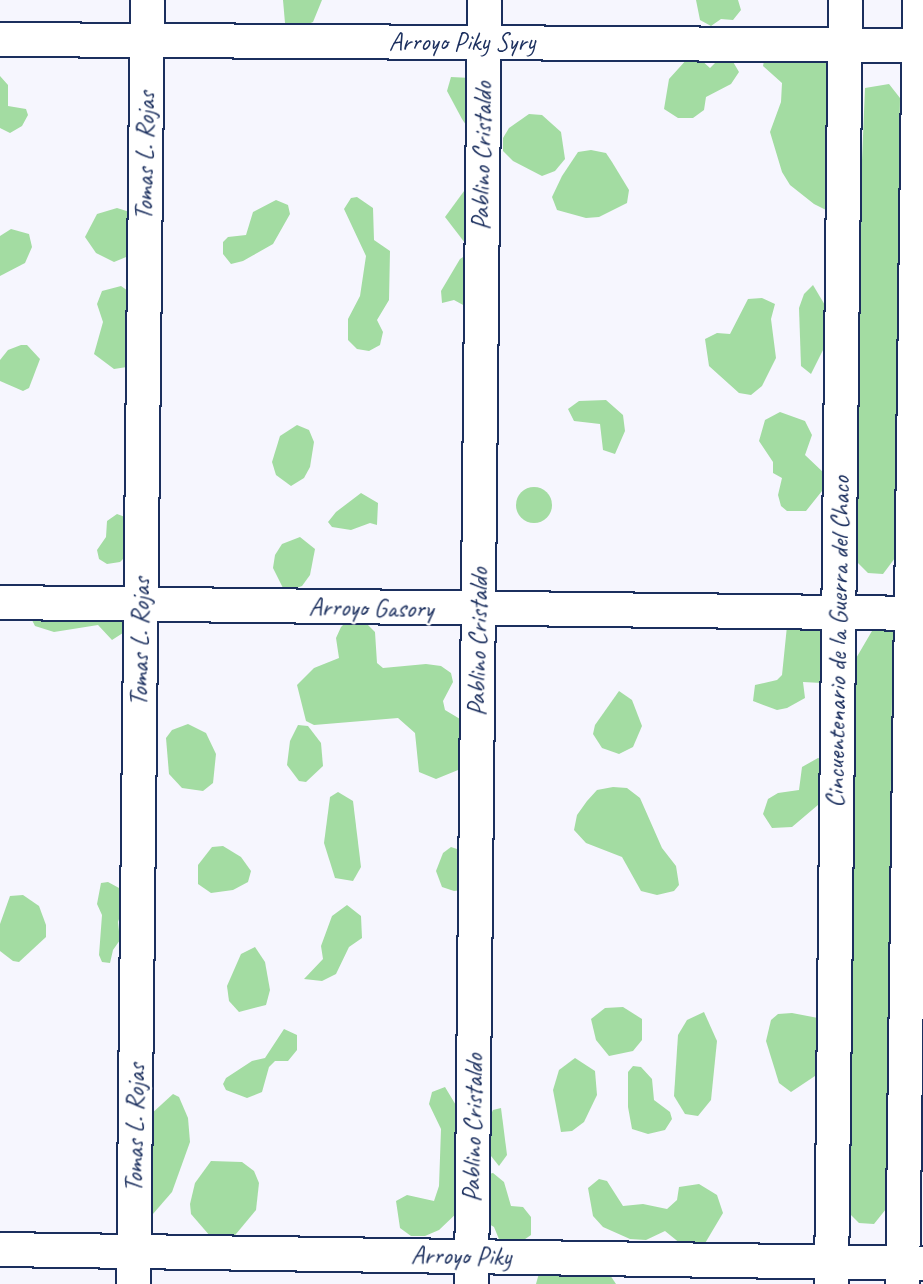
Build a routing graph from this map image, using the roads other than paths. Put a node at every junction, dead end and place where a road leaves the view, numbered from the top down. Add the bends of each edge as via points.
1 (147, 0) edge
2 (484, 0) edge
3 (845, 0) edge
4 (919, 0) edge
5 (0, 39) edge
6 (146, 40) junction
7 (483, 42) junction
8 (845, 44) junction
9 (921, 45) edge
10 (0, 602) edge
11 (140, 604) junction
12 (478, 610) junction
13 (838, 613) junction
14 (916, 613) edge
15 (0, 1249) edge
16 (134, 1251) junction
17 (471, 1270) edge
18 (909, 1270) edge
19 (831, 1273) edge
20 (133, 1284) edge

1 - 6 street, Tomas L. Rojas
2 - 7 street, Pablino Cristaldo
3 - 8 street, Cincuentenario de la Guerra del Chaco
4 - 9 street
5 - 6 street, Arroyo Piky Syry
6 - 7 street, Arroyo Piky Syry
6 - 11 street, Tomas L. Rojas
7 - 8 street, Arroyo Piky Syry
7 - 12 street, Pablino Cristaldo
8 - 9 street, Arroyo Piky Syry
8 - 13 street, Cincuentenario de la Guerra del Chaco
9 - 14 street
10 - 11 street, Arroyo Gasory
11 - 12 street, Arroyo Gasory
11 - 16 street, Tomas L. Rojas
12 - 13 street, Arroyo Gasory
12 - 17 street, Pablino Cristaldo
13 - 14 street, Arroyo Gasory
13 - 19 street, Cincuentenario de la Guerra del Chaco
14 - 18 street
15 - 16 street, Arroyo Piky
16 - 17 street, Arroyo Piky
16 - 20 street, Tomas L. Rojas
17 - 19 street, Arroyo Piky
18 - 19 street, Arroyo Piky

